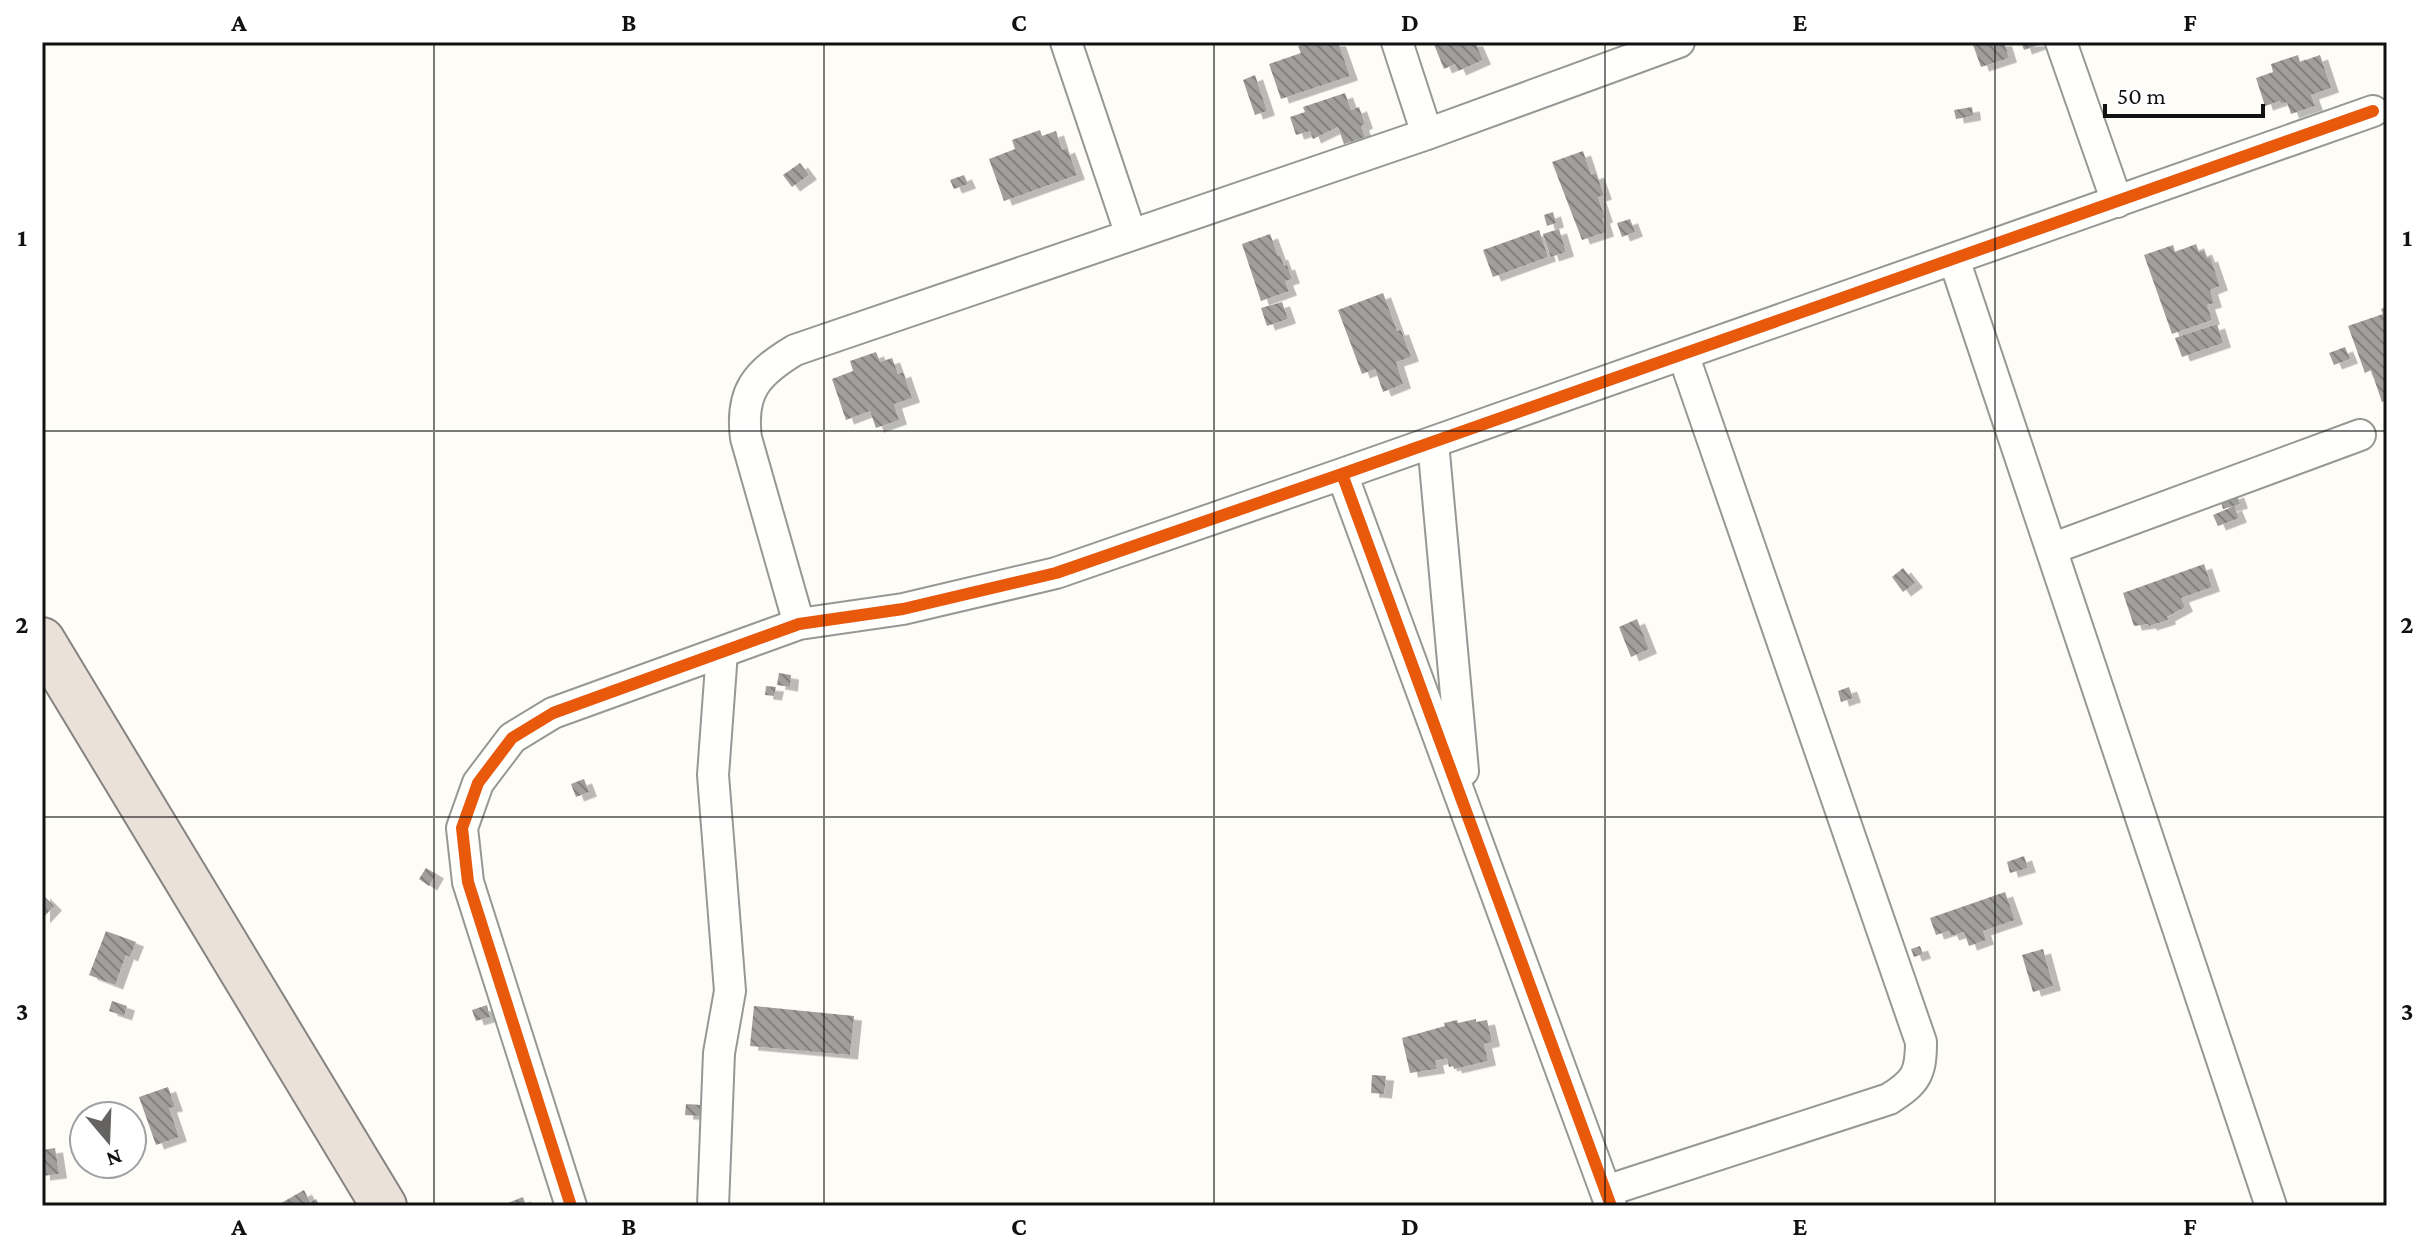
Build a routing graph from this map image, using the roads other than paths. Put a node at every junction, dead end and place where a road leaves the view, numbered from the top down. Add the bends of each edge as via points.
1 (1066, 42) edge
2 (1397, 42) edge
3 (1679, 42) edge
4 (2061, 42) edge
5 (2373, 111) dead end
6 (1427, 134) junction
7 (2117, 202) junction
8 (1131, 235) junction
9 (1954, 259) junction
10 (1683, 354) junction
11 (2360, 435) dead end
12 (1433, 442) junction
13 (1342, 474) junction
14 (2051, 549) junction
15 (799, 624) junction
16 (42, 640) edge
17 (722, 652) junction
18 (1467, 813) junction
19 (1608, 1198) edge
20 (384, 1206) edge
21 (571, 1206) edge
22 (713, 1206) edge
23 (2271, 1206) edge

1 - 8 street
2 - 6 street
3 - 6 street
4 - 7 street
5 - 7 street
6 - 8 street
7 - 9 street
8 - 15 street via 795,350 753,383 746,401 746,438
9 - 10 street
9 - 14 street
10 - 12 street
10 - 19 street via 1921,1042 1921,1064 1912,1085 1889,1099
11 - 14 street
12 - 13 street
12 - 18 street
13 - 15 street via 1056,573 903,609
13 - 18 street
14 - 23 street
15 - 17 street
16 - 20 highway
17 - 21 street via 553,713 512,738 478,783 462,828 468,882
17 - 22 street via 713,775 730,991 719,1053
18 - 19 street

